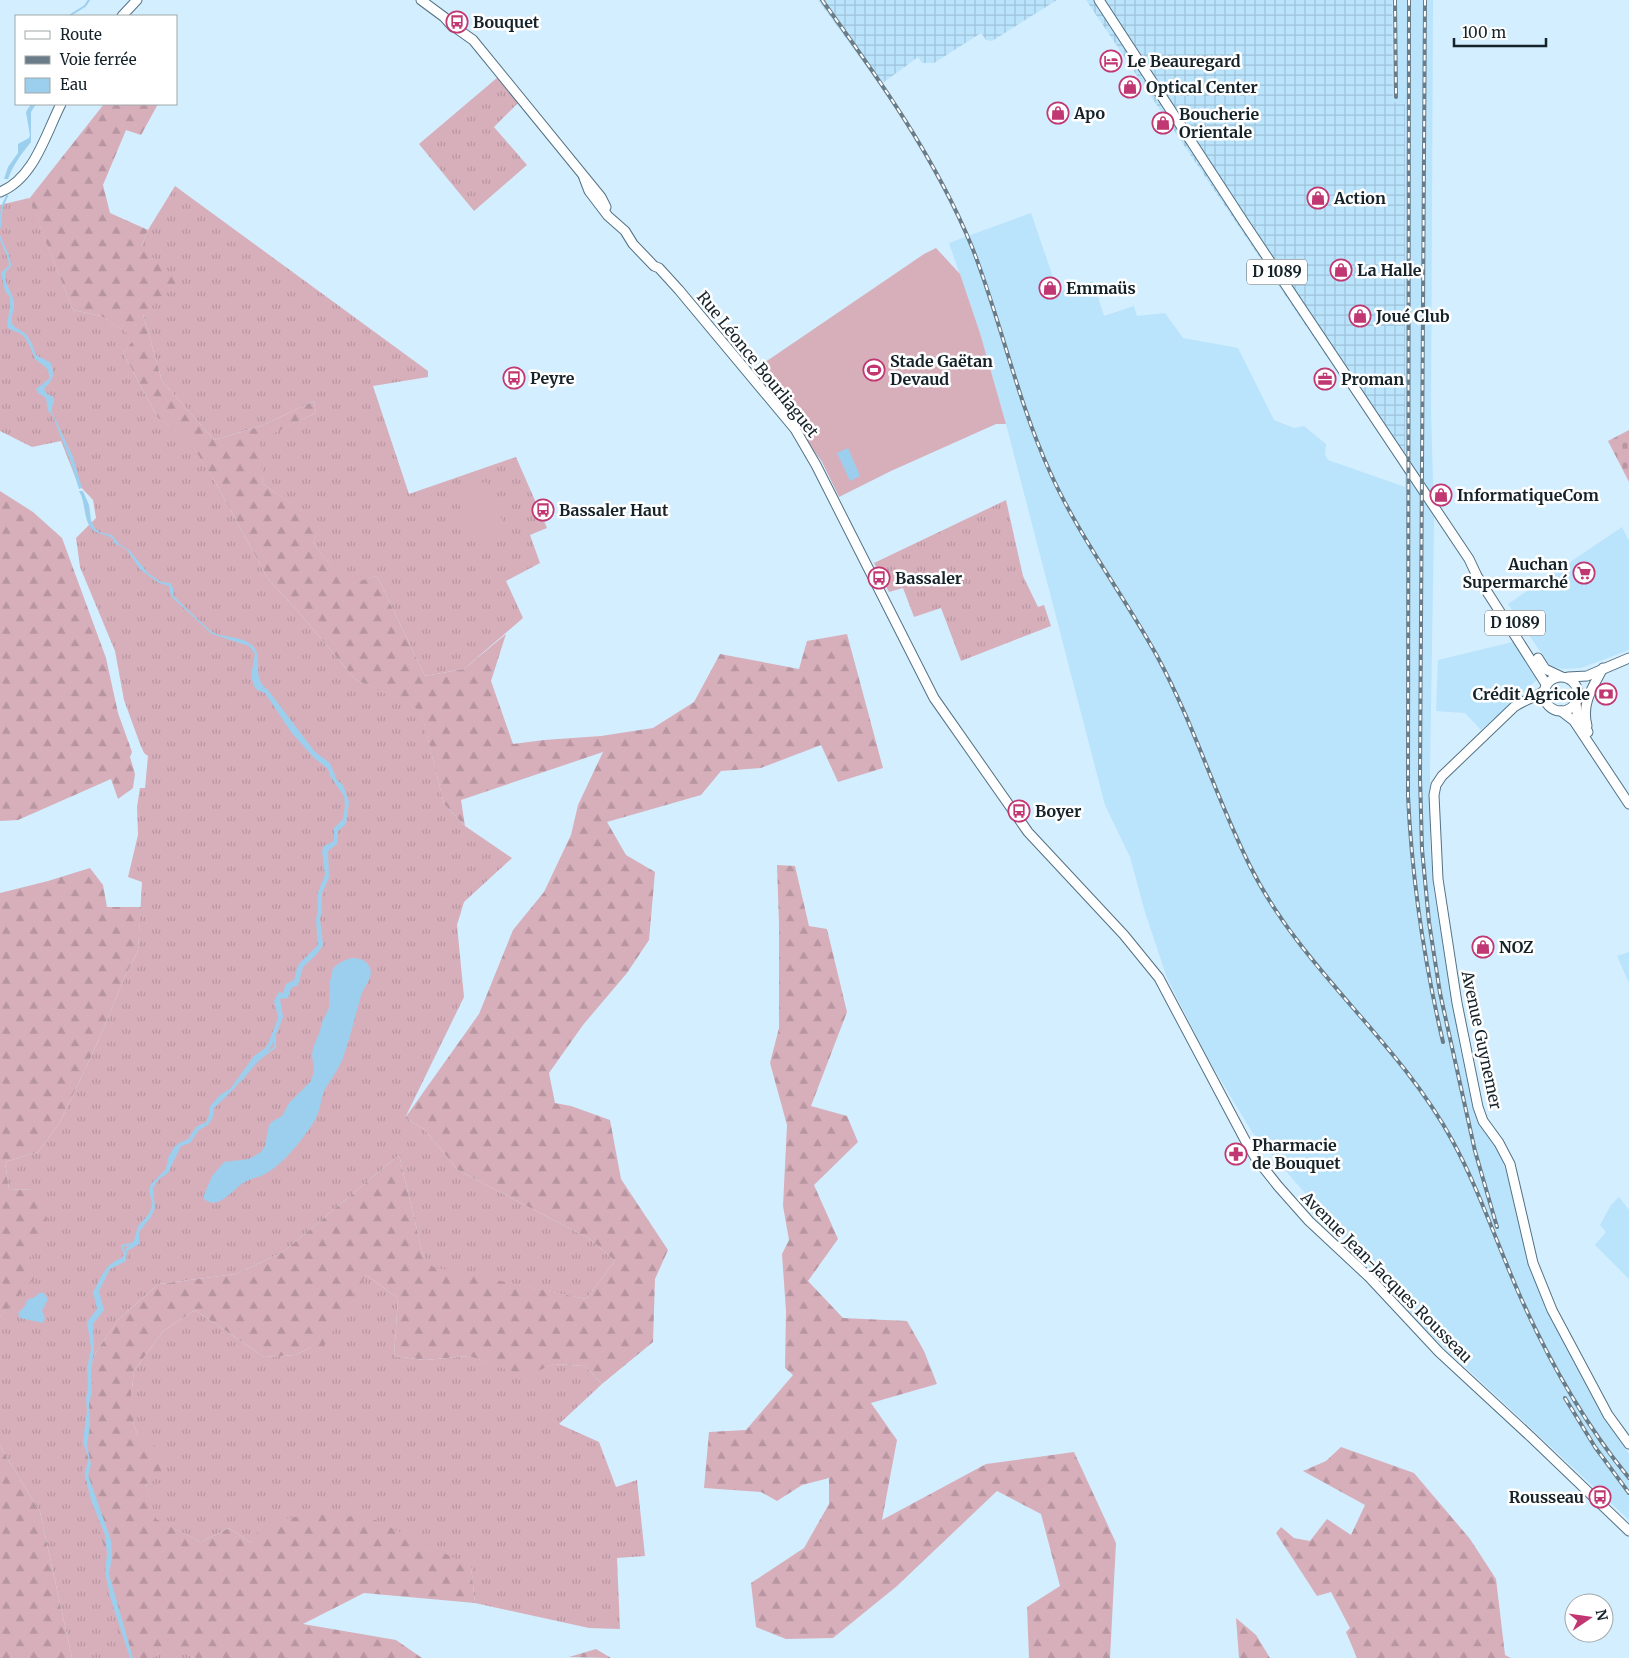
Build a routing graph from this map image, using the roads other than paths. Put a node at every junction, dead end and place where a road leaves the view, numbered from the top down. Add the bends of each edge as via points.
1 (137, 0) edge
2 (421, 0) edge
3 (428, 0) edge
4 (1099, 3) edge
5 (123, 15) edge
6 (456, 28) junction
7 (61, 105) edge
8 (0, 192) edge
9 (853, 538) joint
10 (1473, 565) junction
11 (1629, 658) edge
12 (1603, 668) junction
13 (1587, 676) junction
14 (1564, 677) junction
15 (1545, 687) junction
16 (1579, 694) junction
17 (1576, 703) junction
18 (1518, 704) junction
19 (1550, 707) junction
20 (1561, 711) junction
21 (1588, 731) junction
22 (1629, 794) edge
23 (1629, 804) edge
24 (1629, 1444) edge
25 (1629, 1531) edge

1 - 5 main road
2 - 6 main road, Rue Léonce Bourliaguet
3 - 6 main road, Rue Léonce Bourliaguet via 449,15
4 - 10 main road, D 1089
6 - 9 main road, Rue Léonce Bourliaguet via 473,40 481,52 497,62 518,85 532,111 608,210 652,257 794,429
7 - 8 main road via 30,169 14,185
9 - 25 main road, Avenue Jean-Jacques Rousseau via 934,698 1028,832 1124,935 1159,978 1255,1157 1294,1206 1369,1277 1439,1352
10 - 14 main road, D 1089 via 1484,576 1545,669
10 - 15 main road, D 1089
11 - 12 main road
12 - 13 main road
12 - 21 main road via 1586,703
13 - 14 main road
13 - 16 main road
14 - 15 main road via 1551,679
14 - 16 main road via 1576,684
15 - 18 main road, Avenue Guynemer via 1532,699
15 - 19 main road via 1545,700
16 - 17 main road
17 - 20 main road
17 - 21 main road via 1577,713
18 - 19 main road
18 - 24 main road, Avenue Guynemer via 1436,784 1434,809 1438,879 1457,1002 1478,1107 1510,1164 1538,1278 1552,1310 1608,1414
19 - 20 main road
20 - 23 main road via 1574,721
21 - 22 main road

